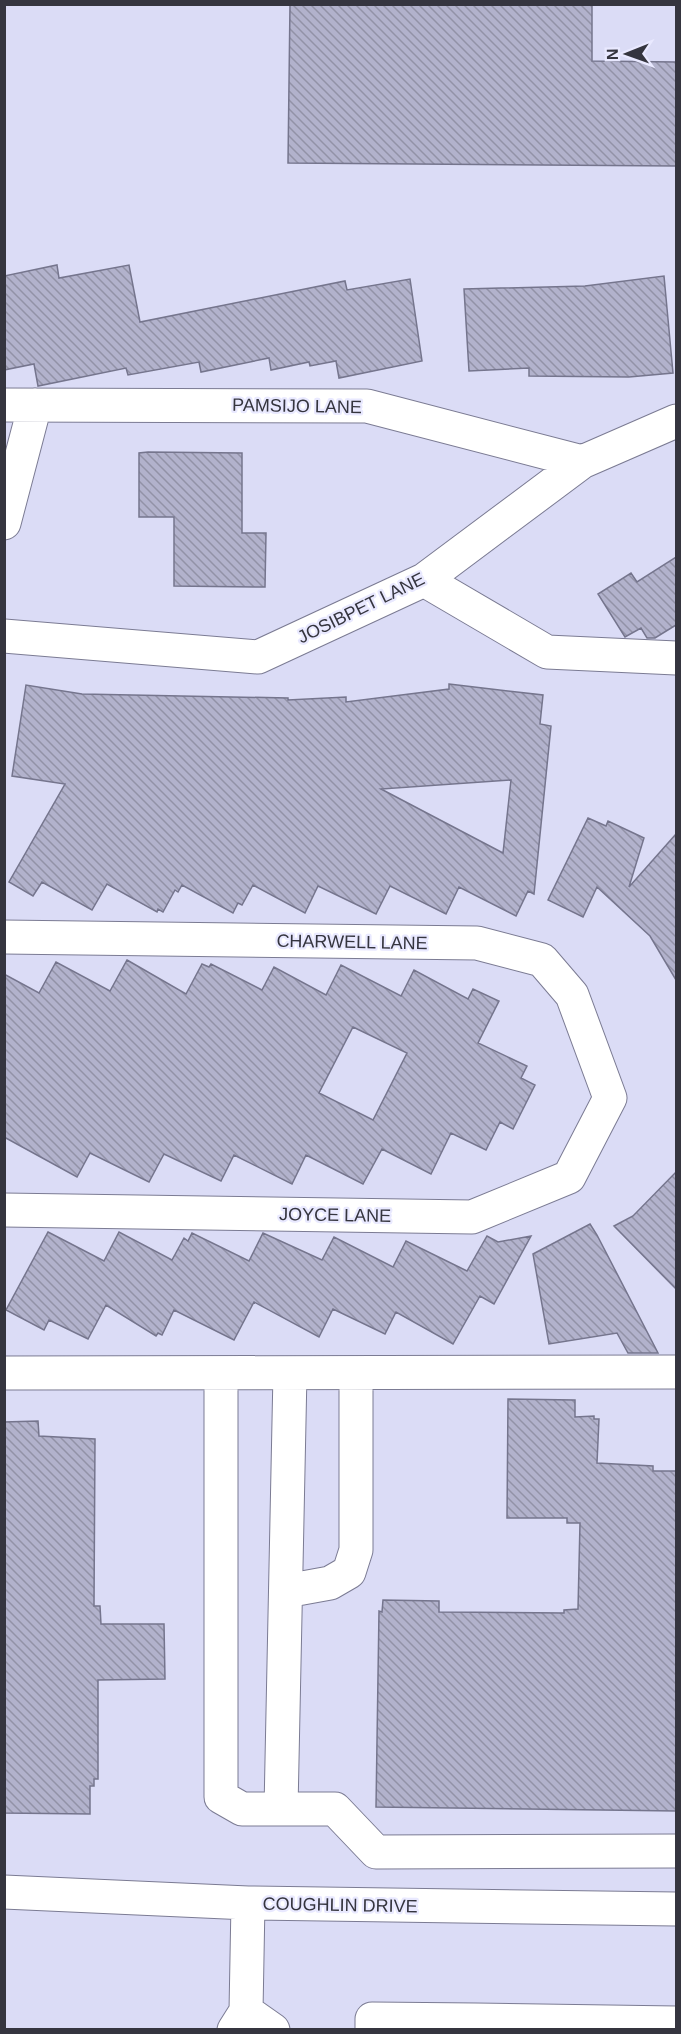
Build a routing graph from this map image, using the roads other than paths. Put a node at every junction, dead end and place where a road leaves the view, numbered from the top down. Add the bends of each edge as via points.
1 (20, 405) edge
2 (676, 421) edge
3 (582, 462) junction
4 (4, 523) edge
5 (424, 580) junction
6 (4, 636) edge
7 (676, 658) edge
8 (4, 938) edge
9 (610, 1098) joint
10 (4, 1210) edge
11 (676, 1372) edge
12 (4, 1373) edge
13 (290, 1373) junction
14 (356, 1373) junction
15 (221, 1374) junction
16 (286, 1591) junction
17 (281, 1809) junction
18 (676, 1851) edge
19 (4, 1892) edge
20 (248, 1903) junction
21 (676, 1909) edge
22 (240, 2020) edge
23 (476, 2025) edge
24 (668, 2025) edge
25 (273, 2030) edge
26 (372, 2030) edge

1 - 3 street, PAMSIJO LANE via 367,406
1 - 4 street
2 - 3 street, JOSIBPET LANE
3 - 5 street, JOSIBPET LANE
5 - 6 street, JOSIBPET LANE via 258,657
5 - 7 street via 547,652
8 - 9 street, CHARWELL LANE via 477,943 542,960 572,995
9 - 10 street, JOYCE LANE via 569,1177 472,1216
11 - 14 street
12 - 15 street
13 - 14 street
13 - 15 street
13 - 16 street
14 - 16 street via 356,1550 349,1572 330,1582
15 - 17 street via 221,1797 242,1809
16 - 17 street
17 - 18 street via 335,1809 376,1852
19 - 20 street, COUGHLIN DRIVE
20 - 21 street, COUGHLIN DRIVE
20 - 22 street
22 - 25 street
23 - 24 street
23 - 26 street via 372,2019

